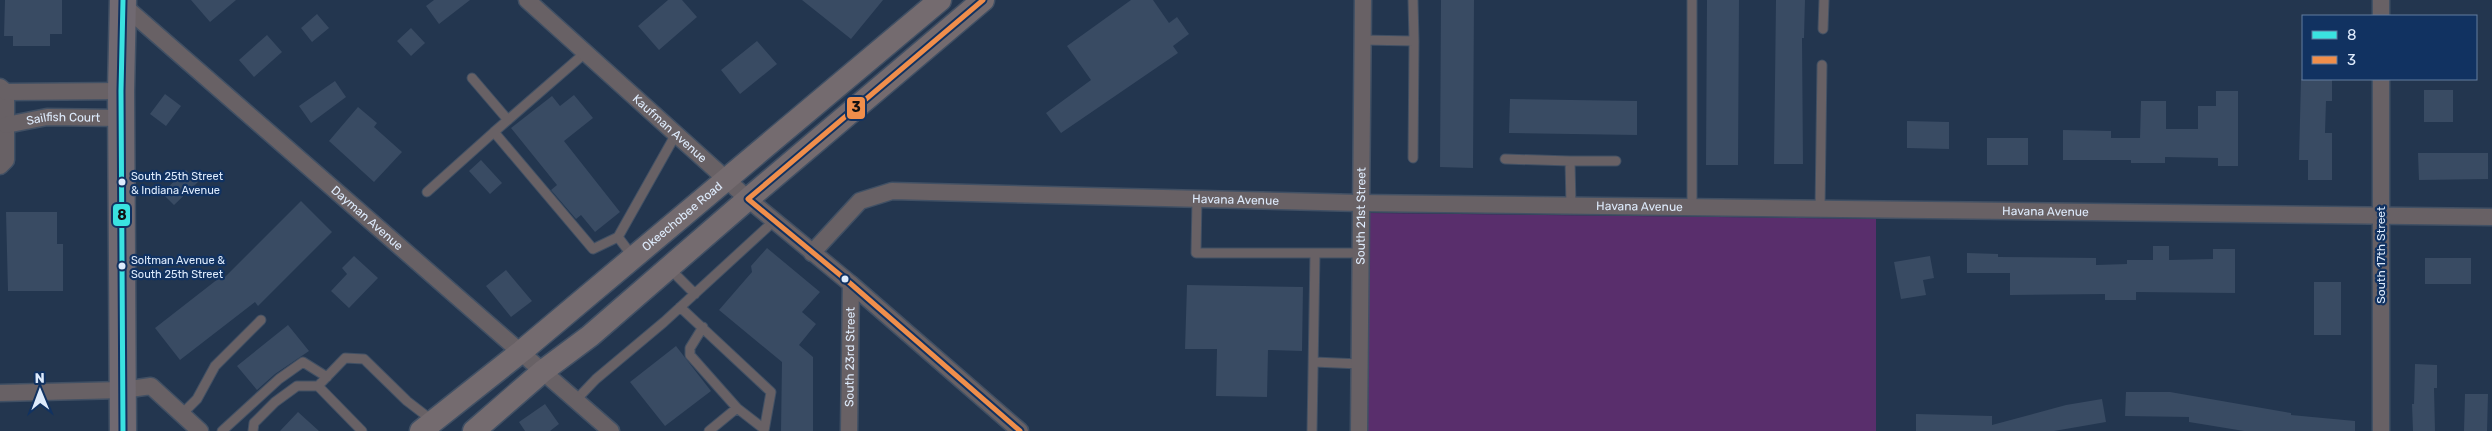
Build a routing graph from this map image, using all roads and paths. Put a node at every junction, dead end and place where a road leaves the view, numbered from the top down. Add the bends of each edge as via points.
1 (527, 0) edge
2 (940, 0) edge
3 (983, 0) edge
4 (1363, 0) edge
5 (1414, 0) edge
6 (1692, 0) edge
7 (1824, 0) edge
8 (2381, 0) edge
9 (122, 2) edge
10 (2381, 15) edge
11 (1823, 30) dead end
12 (1362, 40) junction
13 (1414, 41) junction
14 (585, 52) junction
15 (1822, 65) dead end
16 (472, 78) dead end
17 (2382, 80) edge
18 (3, 90) edge
19 (121, 91) junction
20 (121, 118) junction
21 (508, 120) junction
22 (6, 125) junction
23 (494, 132) junction
24 (676, 134) junction
25 (1413, 158) dead end
26 (1505, 159) dead end
27 (1616, 161) dead end
28 (1570, 162) junction
29 (0, 166) edge
30 (726, 178) junction
31 (427, 192) dead end
32 (748, 199) junction
33 (1197, 199) junction
34 (1360, 203) junction
35 (1570, 206) junction
36 (1692, 207) junction
37 (1820, 209) junction
38 (2382, 215) junction
39 (2492, 217) edge
40 (774, 221) junction
41 (618, 237) junction
42 (812, 253) junction
43 (1315, 253) junction
44 (1360, 253) junction
45 (633, 257) junction
46 (668, 268) junction
47 (850, 284) junction
48 (694, 294) junction
49 (680, 307) junction
50 (261, 320) dead end
51 (703, 327) junction
52 (522, 351) junction
53 (1314, 362) junction
54 (1360, 364) junction
55 (542, 371) junction
56 (327, 377) junction
57 (318, 386) junction
58 (123, 390) junction
59 (0, 393) edge
60 (576, 400) junction
61 (737, 408) junction
62 (190, 425) edge
63 (427, 426) edge
64 (764, 430) edge
65 (124, 431) edge
66 (222, 431) edge
67 (253, 431) edge
68 (362, 431) edge
69 (474, 431) edge
70 (611, 431) edge
71 (709, 431) edge
72 (849, 431) edge
73 (1020, 431) edge
74 (1312, 431) edge
75 (1360, 431) edge
76 (2381, 431) edge

1 - 14 street, Kaufman Avenue
2 - 30 main road, Okeechobee Road
3 - 32 main road
4 - 12 street, South 21st Street
5 - 13 lane
6 - 36 lane
7 - 11 lane
8 - 10 street
9 - 19 main road
9 - 52 street, Dayman Avenue
12 - 13 lane
12 - 34 street, South 21st Street
13 - 25 lane
14 - 21 lane
14 - 24 street, Kaufman Avenue
15 - 37 lane
16 - 21 lane
17 - 38 street, South 17th Street
18 - 19 street
18 - 22 street
19 - 20 main road
20 - 22 street, Sailfish Court via 47,116
20 - 58 main road
21 - 23 lane
22 - 29 street via 6,160
23 - 31 lane
23 - 41 lane via 593,250
24 - 30 street, Kaufman Avenue
24 - 41 lane
26 - 28 lane
27 - 28 lane
28 - 35 lane
30 - 32 street, Kaufman Avenue
30 - 45 main road, Okeechobee Road
32 - 40 street, Kaufman Avenue
32 - 46 main road
33 - 34 street, Havana Avenue
33 - 42 street, Havana Avenue via 892,191 860,201
33 - 43 lane via 1196,253
34 - 35 street, Havana Avenue
34 - 44 street, South 21st Street
35 - 36 street, Havana Avenue
36 - 37 street, Havana Avenue
37 - 38 street, Havana Avenue
38 - 39 street, Havana Avenue
38 - 76 street, South 17th Street
40 - 42 street, Kaufman Avenue
40 - 48 lane
41 - 45 lane
42 - 47 street, Kaufman Avenue
43 - 44 lane
43 - 53 lane
44 - 54 street, South 21st Street
45 - 52 main road, Okeechobee Road
46 - 48 lane
46 - 55 main road via 590,336
47 - 72 street, South 23rd Street
47 - 73 street, Kaufman Avenue
48 - 49 lane
49 - 51 lane
49 - 60 lane
50 - 62 lane via 214,366 197,398
51 - 61 lane via 690,348 690,355
51 - 64 lane via 771,392
52 - 55 street, Dayman Avenue
52 - 63 main road, Okeechobee Road
53 - 54 lane
53 - 74 lane
54 - 75 street, South 21st Street
55 - 60 street, Dayman Avenue
55 - 69 main road
56 - 57 lane
56 - 63 lane via 345,358 364,359 407,400
56 - 66 lane via 303,362 279,379
57 - 67 lane via 296,386 254,423
57 - 68 lane
58 - 59 street
58 - 62 street via 151,386
58 - 65 main road
60 - 70 street, Dayman Avenue
61 - 64 lane
61 - 71 lane

